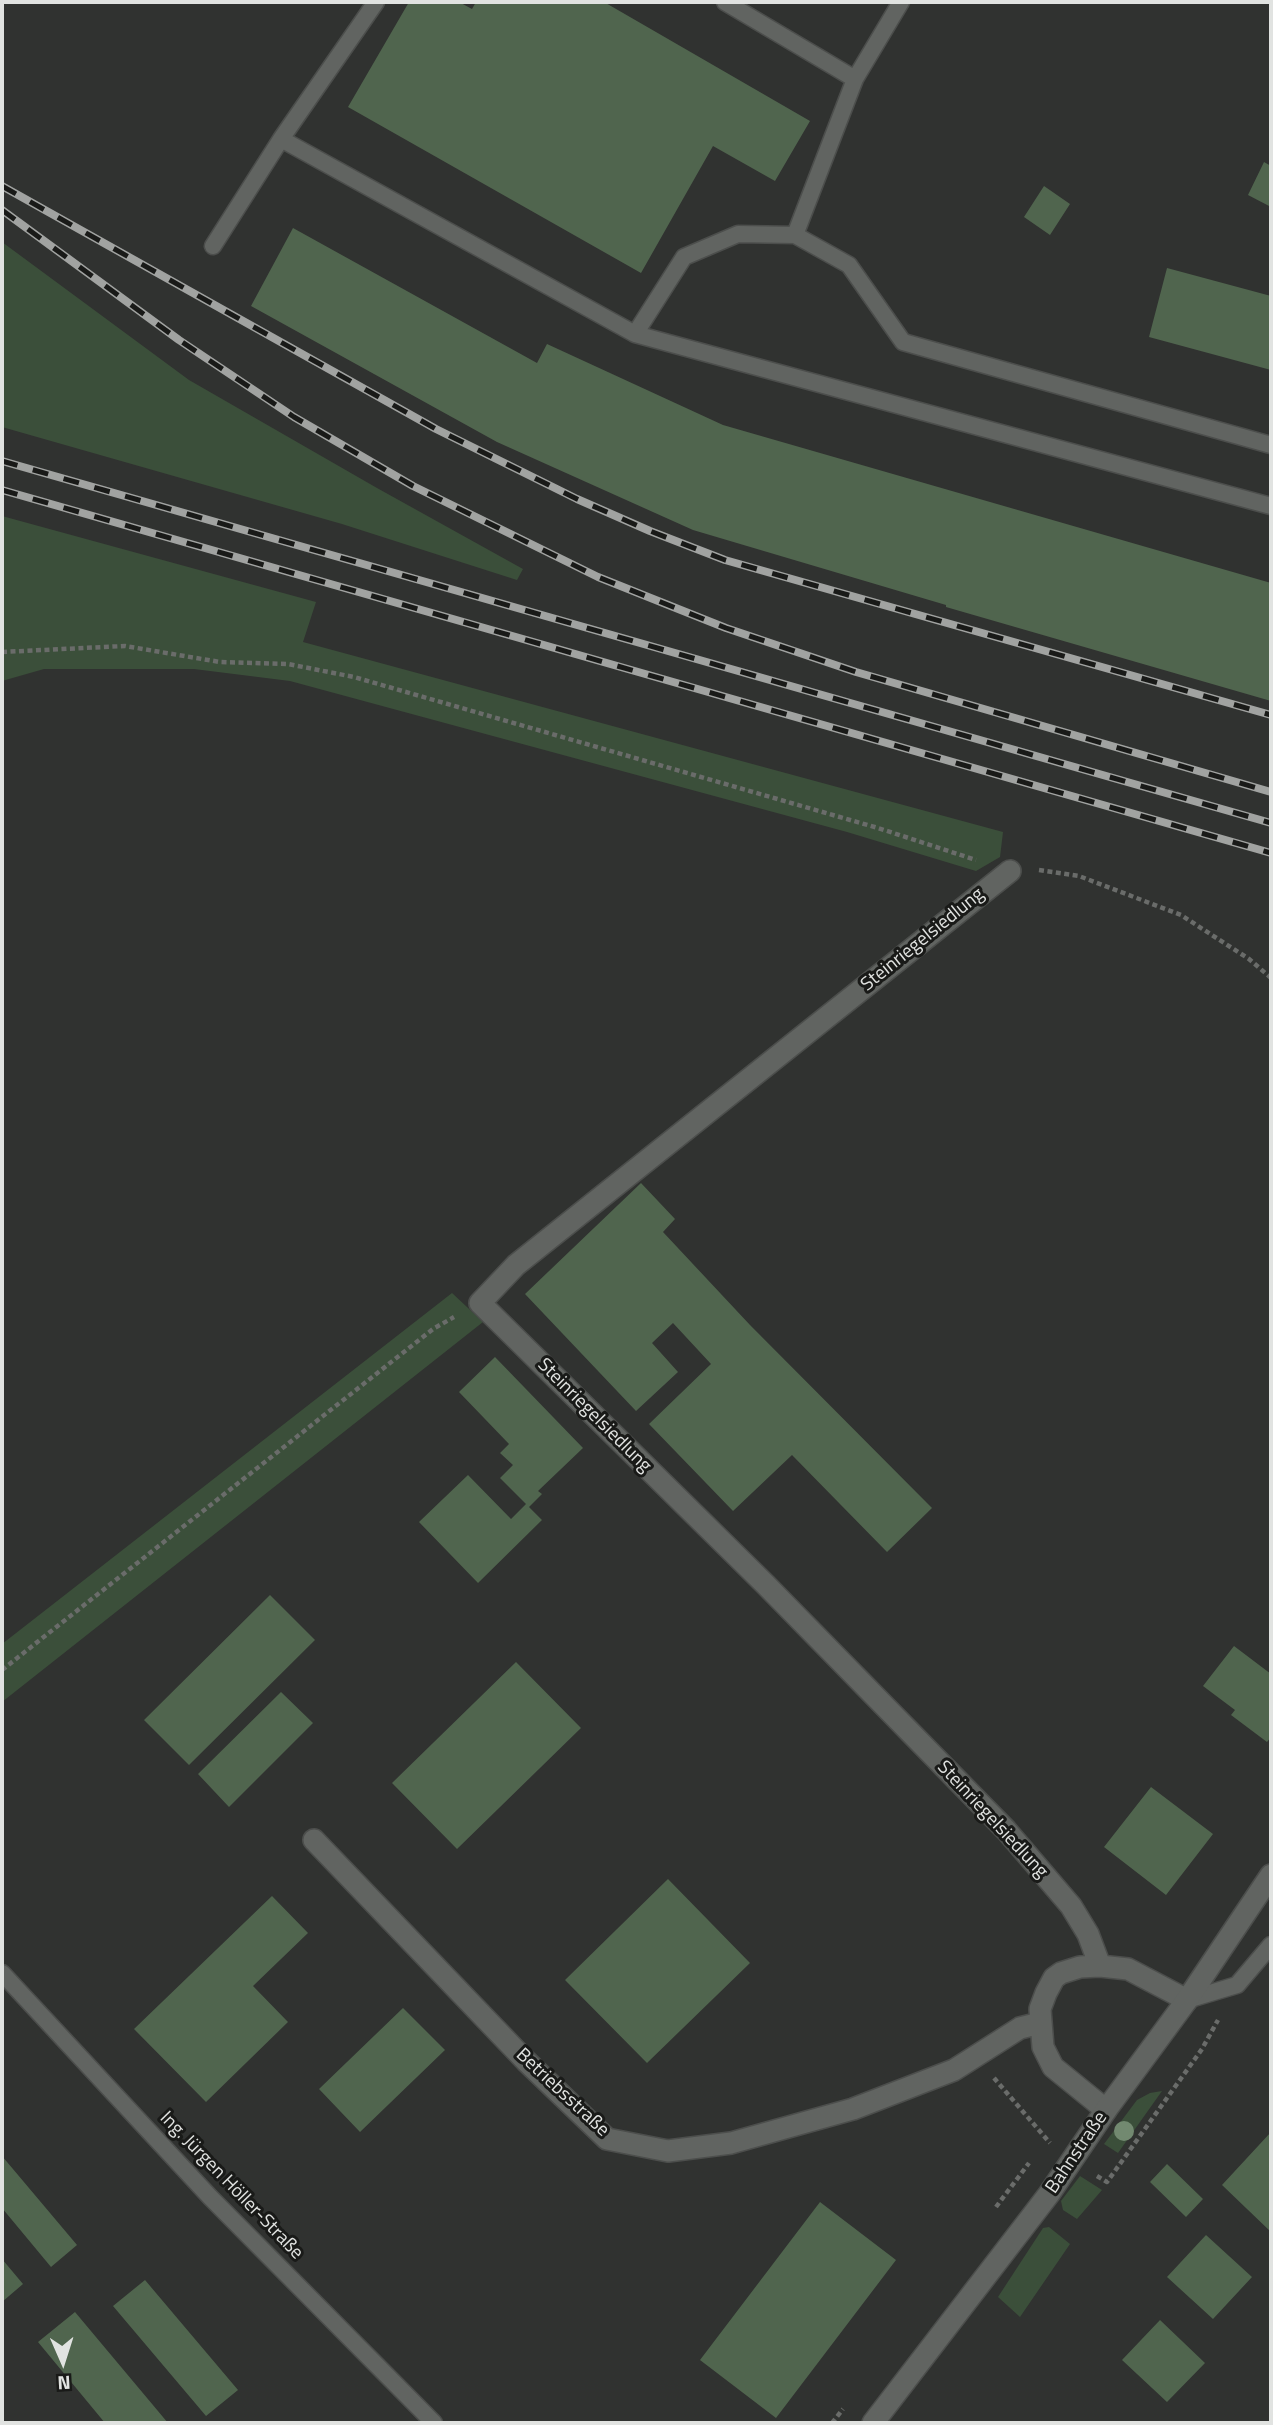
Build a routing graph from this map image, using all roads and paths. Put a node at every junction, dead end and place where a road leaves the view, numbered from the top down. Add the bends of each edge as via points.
1 (376, 2) edge
2 (725, 2) edge
3 (901, 2) edge
4 (855, 79) junction
5 (281, 139) junction
6 (795, 235) junction
7 (213, 246) dead end
8 (635, 334) junction
9 (1271, 445) edge
10 (1271, 506) edge
11 (2, 652) edge
12 (1010, 871) junction
13 (1271, 978) edge
14 (480, 1303) junction
15 (2, 1670) edge
16 (314, 1840) dead end
17 (1271, 1875) edge
18 (1271, 1945) edge
19 (1100, 1966) junction
20 (2, 1973) edge
21 (1237, 1985) junction
22 (1188, 2000) junction
23 (1040, 2023) junction
24 (976, 2054) junction
25 (1106, 2110) junction
26 (1046, 2140) dead end
27 (1073, 2159) junction
28 (434, 2423) edge
29 (873, 2423) edge

1 - 5 lane
2 - 4 lane
3 - 4 lane
4 - 6 lane
5 - 7 lane
5 - 8 lane
6 - 8 lane via 738,234 684,257
6 - 9 lane via 849,265 904,342
8 - 10 lane
11 - 12 path via 124,646 220,662 288,664 354,677 878,828
12 - 13 path via 1031,869 1079,876 1181,915
12 - 14 street, Steinriegelsiedlung via 516,1265
14 - 15 path via 433,1329
14 - 19 street, Steinriegelsiedlung via 1006,1830 1071,1906
16 - 24 street, Betriebsstraße via 526,2061 607,2138 668,2151 731,2143 853,2109 954,2070
17 - 22 street, Bahnstraße
18 - 21 lane
19 - 22 street via 1128,1969
19 - 23 street via 1080,1967 1054,1978 1043,2001
20 - 28 lane, Ing. Jürgen Höller-Straße via 210,2197
21 - 22 lane
21 - 27 path via 1202,2049 1107,2182
22 - 25 street, Bahnstraße
23 - 24 street, Betriebsstraße via 1020,2028
23 - 25 street via 1043,2047 1053,2067
24 - 26 path
25 - 27 street, Bahnstraße
27 - 29 street, Bahnstraße

